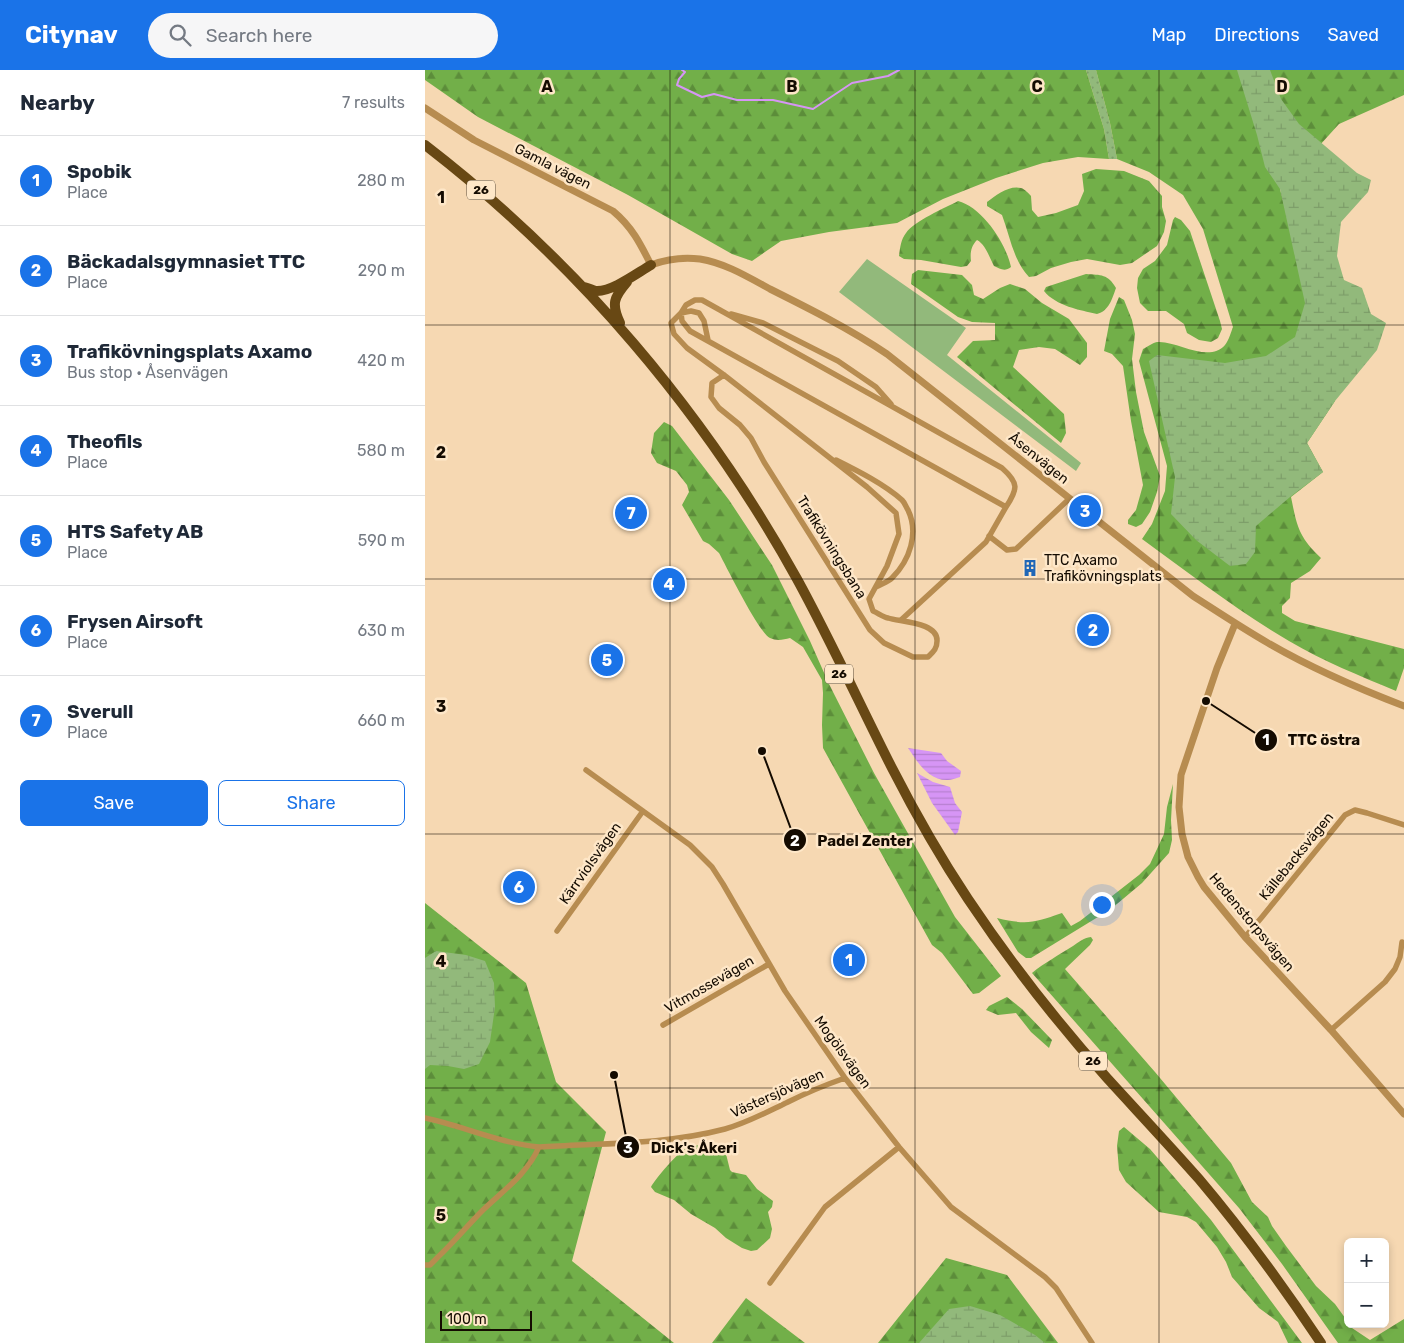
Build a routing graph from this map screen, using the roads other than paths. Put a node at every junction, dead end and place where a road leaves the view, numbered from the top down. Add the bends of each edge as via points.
1 (425, 108) edge
2 (425, 146) edge
3 (425, 151) edge
4 (651, 265) junction
5 (633, 276) junction
6 (583, 286) junction
7 (723, 312) junction
8 (681, 313) junction
9 (624, 332) junction
10 (708, 340) junction
11 (724, 375) junction
12 (894, 408) junction
13 (825, 454) junction
14 (1069, 498) junction
15 (1006, 507) junction
16 (989, 536) junction
17 (876, 587) junction
18 (901, 620) junction
19 (1235, 624) junction
20 (1404, 706) edge
21 (585, 770) dead end
22 (643, 811) junction
23 (1404, 824) edge
24 (557, 931) dead end
25 (1245, 937) junction
26 (1403, 942) dead end
27 (769, 964) junction
28 (663, 1025) dead end
29 (1331, 1030) junction
30 (845, 1078) junction
31 (1404, 1114) edge
32 (425, 1118) edge
33 (899, 1146) junction
34 (539, 1147) junction
35 (425, 1265) edge
36 (770, 1283) dead end
37 (1092, 1343) edge
38 (1314, 1343) edge
39 (1321, 1343) edge

1 - 4 street, Gamla vägen via 474,140 613,211 639,240
2 - 6 highway, 26 via 509,215
3 - 38 highway, 26 via 506,218 551,261 620,335 679,408 722,467 793,581 888,773 928,845 987,937 1052,1023 1226,1221
4 - 5 highway
4 - 14 street, Åsenvägen via 686,258 722,265 843,326 887,354
5 - 6 highway via 602,290
5 - 9 highway via 614,301
6 - 9 highway, 26
7 - 8 street via 702,300 695,300 686,304
7 - 12 street
7 - 12 street via 763,323 838,361 876,387
8 - 10 street via 682,321 690,331
8 - 10 street via 699,313
8 - 11 street, Trafikövningsbana via 671,324 674,334 687,348
9 - 39 highway, 26 via 684,405 763,521 797,578 912,807 991,933 1057,1020 1230,1217
10 - 15 street
11 - 13 street, Trafikövningsbana
11 - 18 street, Trafikövningsbana via 712,383 711,397 751,438 870,630 884,642 913,657 928,657 935,651 936,635 927,627
12 - 15 street via 1002,468 1011,476 1015,486
13 - 17 street, Trafikövningsbana via 896,513 899,534
13 - 17 street, Trafikövningsbana via 867,475 904,502 912,520 913,534 902,566
14 - 16 street via 1016,549 1007,550
14 - 19 street, Åsenvägen via 1193,596
15 - 16 street
16 - 18 street
17 - 18 street, Trafikövningsbana via 869,599 873,611
19 - 20 street, Åsenvägen via 1332,676
19 - 25 street, Hedenstorpsvägen via 1181,775 1179,807 1188,857 1195,871 1207,891
21 - 22 street, Mogölsvägen
22 - 24 street, Kärrviolsvägen
22 - 27 street, Mogölsvägen via 689,845 712,867
23 - 25 street, Källebacksvägen via 1355,810 1345,814
25 - 29 street, Hedenstorpsvägen
26 - 29 street via 1395,969 1385,982
27 - 28 street, Vitmossevägen
27 - 30 street, Mogölsvägen
29 - 31 street, Hedenstorpsvägen
30 - 33 street, Mogölsvägen
30 - 34 street, Västersjövägen via 725,1129 644,1142
32 - 34 street, Västersjövägen via 500,1140
33 - 36 street via 825,1207
33 - 37 street, Mogölsvägen via 951,1207 1045,1276
34 - 35 street via 513,1184 430,1265

